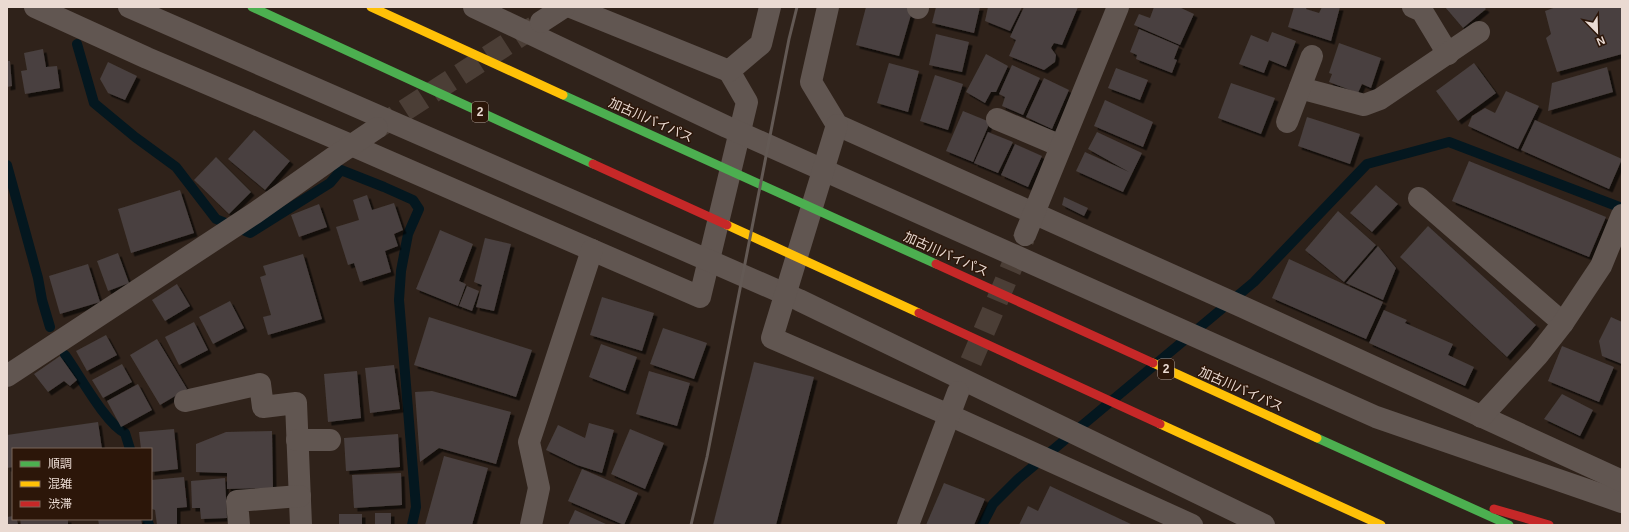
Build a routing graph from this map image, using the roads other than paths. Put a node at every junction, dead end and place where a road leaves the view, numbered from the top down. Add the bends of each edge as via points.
1 (35, 7) edge
2 (129, 7) edge
3 (252, 7) edge
4 (371, 7) edge
5 (474, 7) edge
6 (564, 7) edge
7 (571, 7) edge
8 (770, 7) edge
9 (828, 7) edge
10 (1118, 7) edge
11 (1417, 9) edge
12 (540, 22) tunnel mouth
13 (1479, 32) dead end
14 (1448, 54) junction
15 (1312, 56) dead end
16 (729, 71) junction
17 (1300, 88) junction
18 (997, 119) dead end
19 (1286, 122) dead end
20 (837, 125) junction
21 (377, 128) tunnel mouth
22 (351, 145) junction
23 (1061, 146) junction
24 (1418, 198) dead end
25 (1034, 214) junction
26 (1620, 219) edge
27 (1025, 235) tunnel mouth
28 (592, 250) junction
29 (1563, 323) junction
30 (7, 376) edge
31 (958, 392) tunnel mouth
32 (185, 401) dead end
33 (948, 416) junction
34 (1481, 417) junction
35 (297, 440) junction
36 (330, 440) dead end
37 (1622, 481) edge
38 (1443, 495) junction
39 (300, 496) junction
40 (1622, 502) edge
41 (239, 525) edge
42 (301, 525) edge
43 (531, 525) edge
44 (908, 525) edge
45 (1192, 525) edge
46 (1264, 525) edge
47 (1381, 525) edge
48 (1509, 525) edge
49 (1549, 525) edge

1 - 22 street
2 - 46 street via 799,300
3 - 47 highway, 2
4 - 38 highway, 加古川バイパス / 2
5 - 40 street via 727,127 1376,417
6 - 12 street
7 - 16 street
8 - 16 street via 761,44
9 - 20 street via 811,82
10 - 23 street
11 - 14 street
13 - 14 street
14 - 17 street via 1380,99 1364,105
15 - 17 street
16 - 28 street via 747,102 700,298
17 - 19 street
18 - 23 street
20 - 25 street
20 - 33 street via 772,338
21 - 22 street
22 - 28 street
22 - 30 street via 255,213
23 - 25 street
24 - 29 street
25 - 27 street
25 - 34 street
26 - 29 street via 1601,266
28 - 43 street via 529,442 539,488
29 - 34 street via 1538,355
31 - 33 street
32 - 35 street via 260,384 263,407 296,403
33 - 44 street
33 - 45 street
34 - 37 street
35 - 36 street
35 - 39 street
38 - 48 highway, 加古川バイパス / 2
38 - 49 highway
39 - 41 street via 237,501
39 - 42 street

